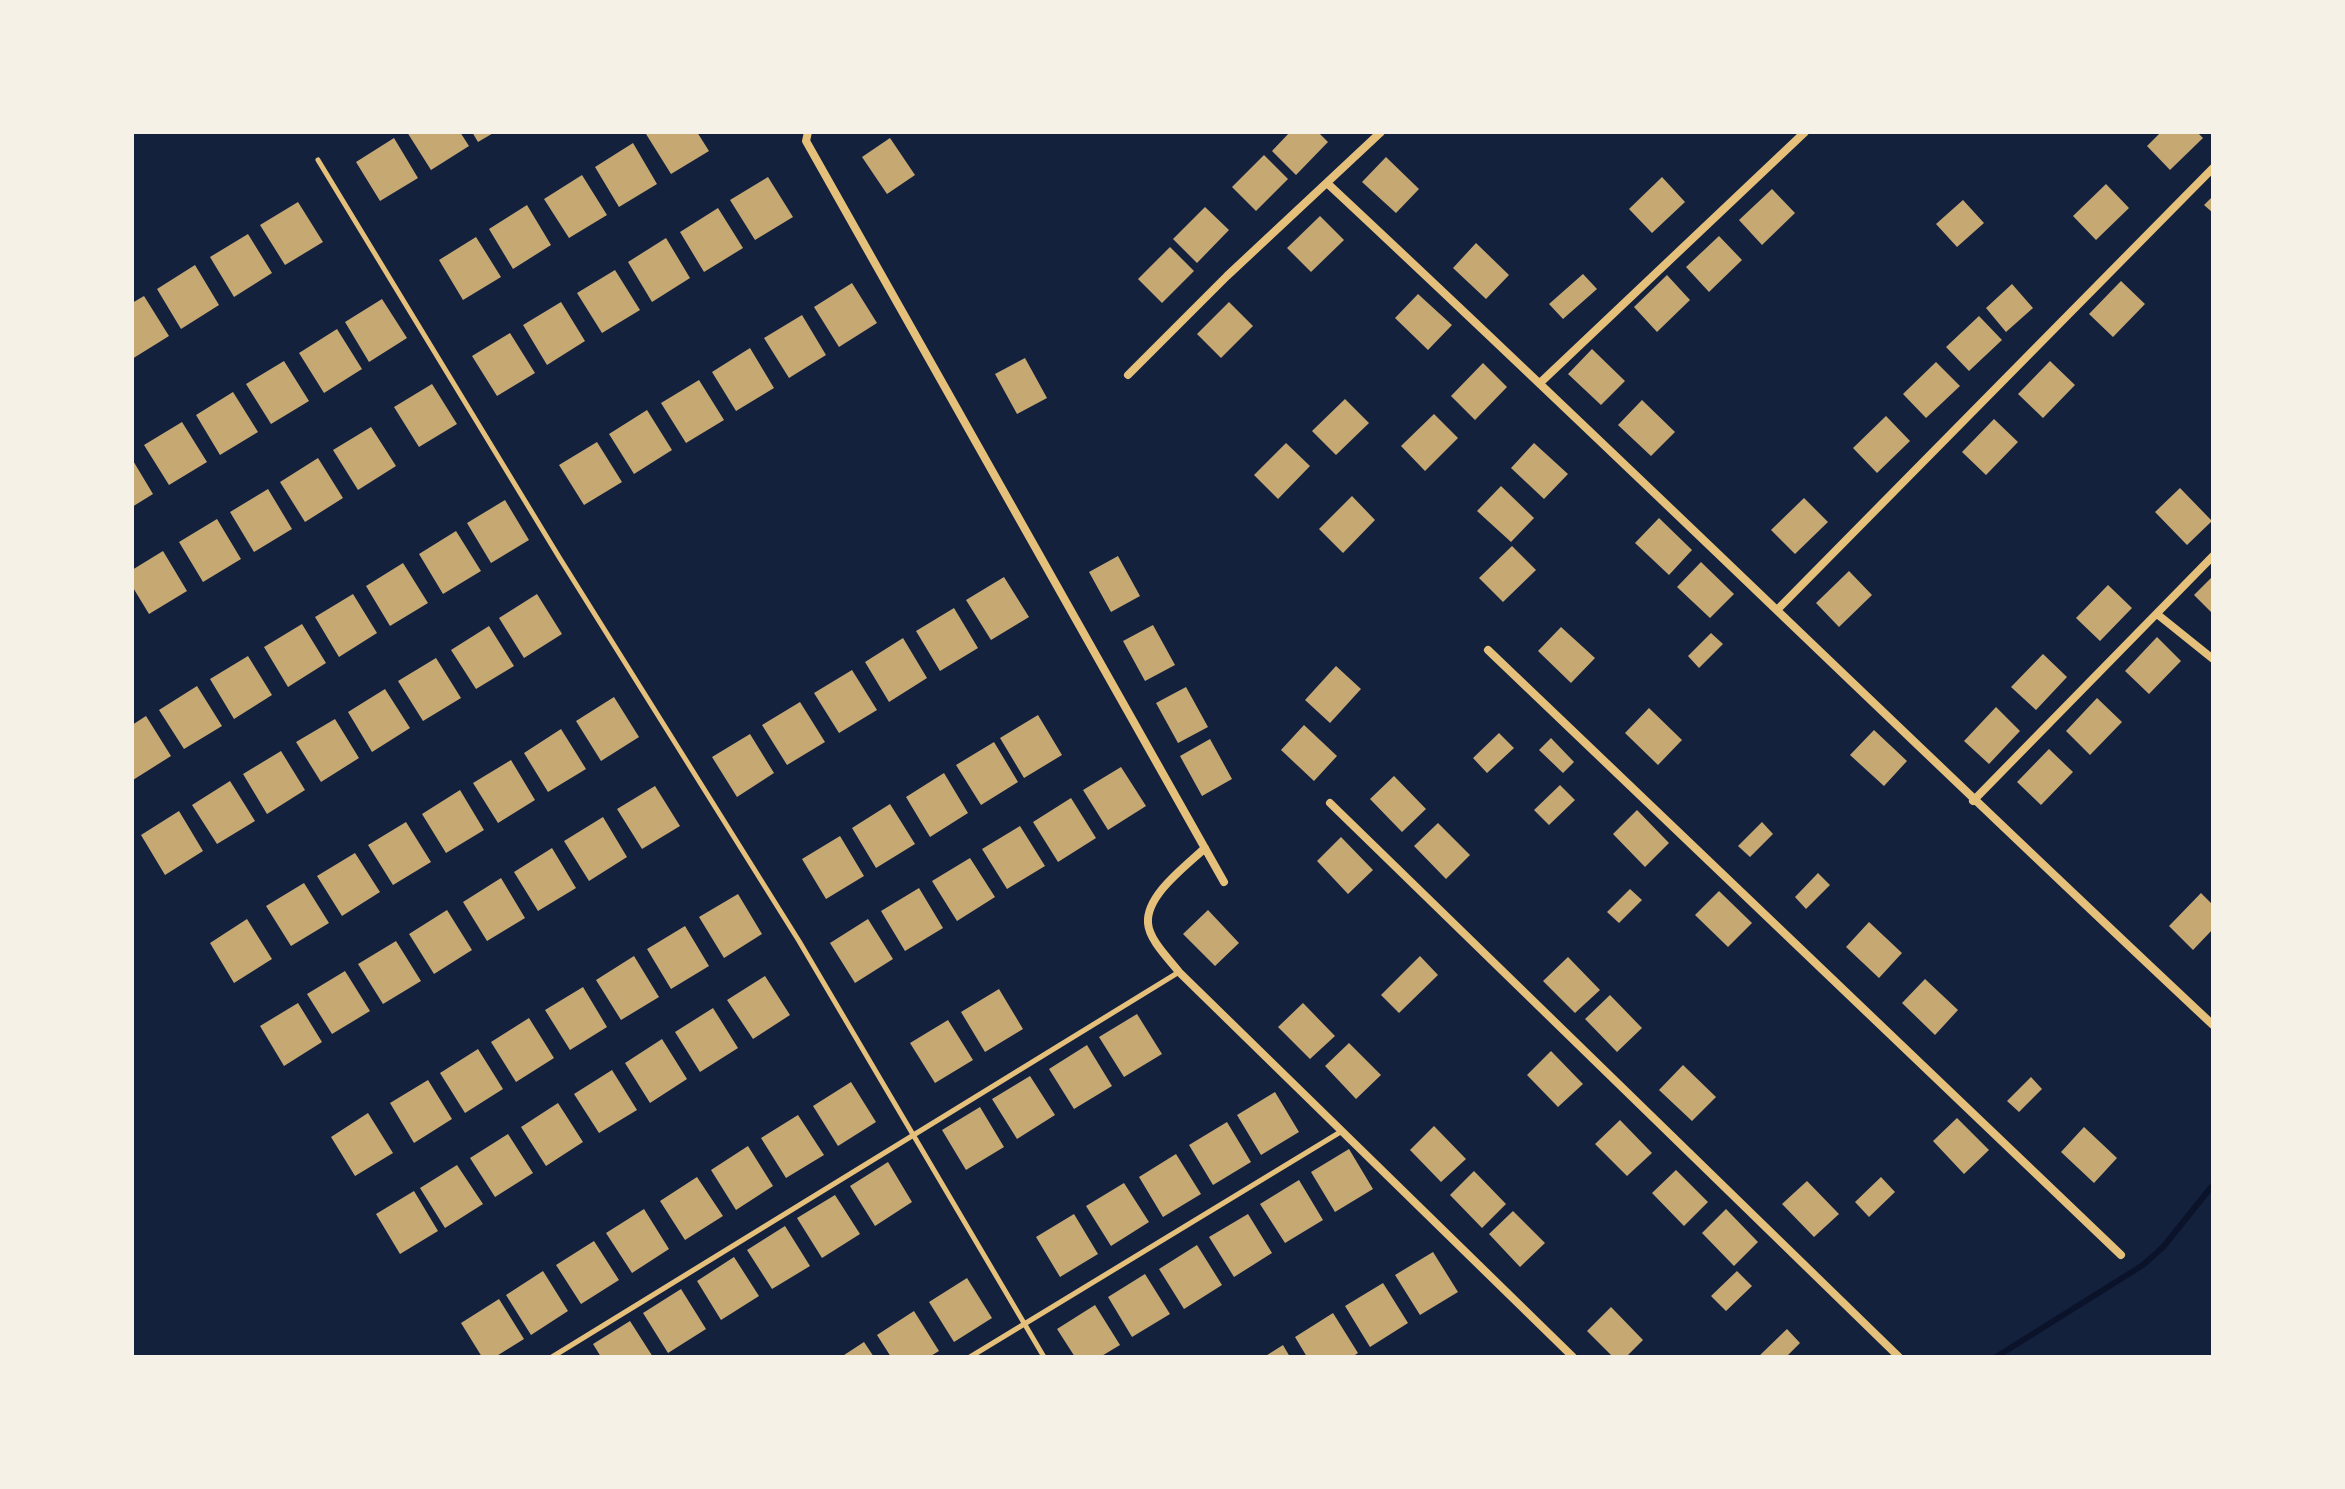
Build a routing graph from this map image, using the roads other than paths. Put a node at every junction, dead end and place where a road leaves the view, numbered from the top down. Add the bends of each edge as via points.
1 (808, 132) edge
2 (1381, 132) edge
3 (1805, 132) edge
4 (318, 160) dead end
5 (2213, 168) edge
6 (1327, 183) junction
7 (1128, 375) dead end
8 (1541, 382) junction
9 (2213, 556) edge
10 (1778, 609) junction
11 (2157, 614) junction
12 (1488, 650) dead end
13 (2213, 659) edge
14 (1973, 801) junction
15 (1330, 803) dead end
16 (1205, 848) junction
17 (1224, 882) dead end
18 (1179, 972) junction
19 (2213, 1025) edge
20 (1342, 1130) junction
21 (911, 1135) junction
22 (2121, 1255) dead end
23 (1024, 1324) junction
24 (552, 1357) edge
25 (970, 1357) edge
26 (1044, 1357) edge
27 (1573, 1357) edge
28 (1899, 1357) edge

1 - 16 street via 806,141
2 - 6 street
3 - 8 street
4 - 21 lane via 799,941
5 - 10 street
6 - 7 street
6 - 8 street
8 - 10 street
9 - 11 street
10 - 14 street
11 - 13 street
11 - 14 street
12 - 22 street
14 - 19 street
15 - 28 street
16 - 17 street
16 - 18 street via 1156,895 1148,923
18 - 20 street
18 - 21 lane
20 - 23 lane
20 - 27 street
21 - 23 lane
21 - 24 lane
23 - 25 lane
23 - 26 lane

